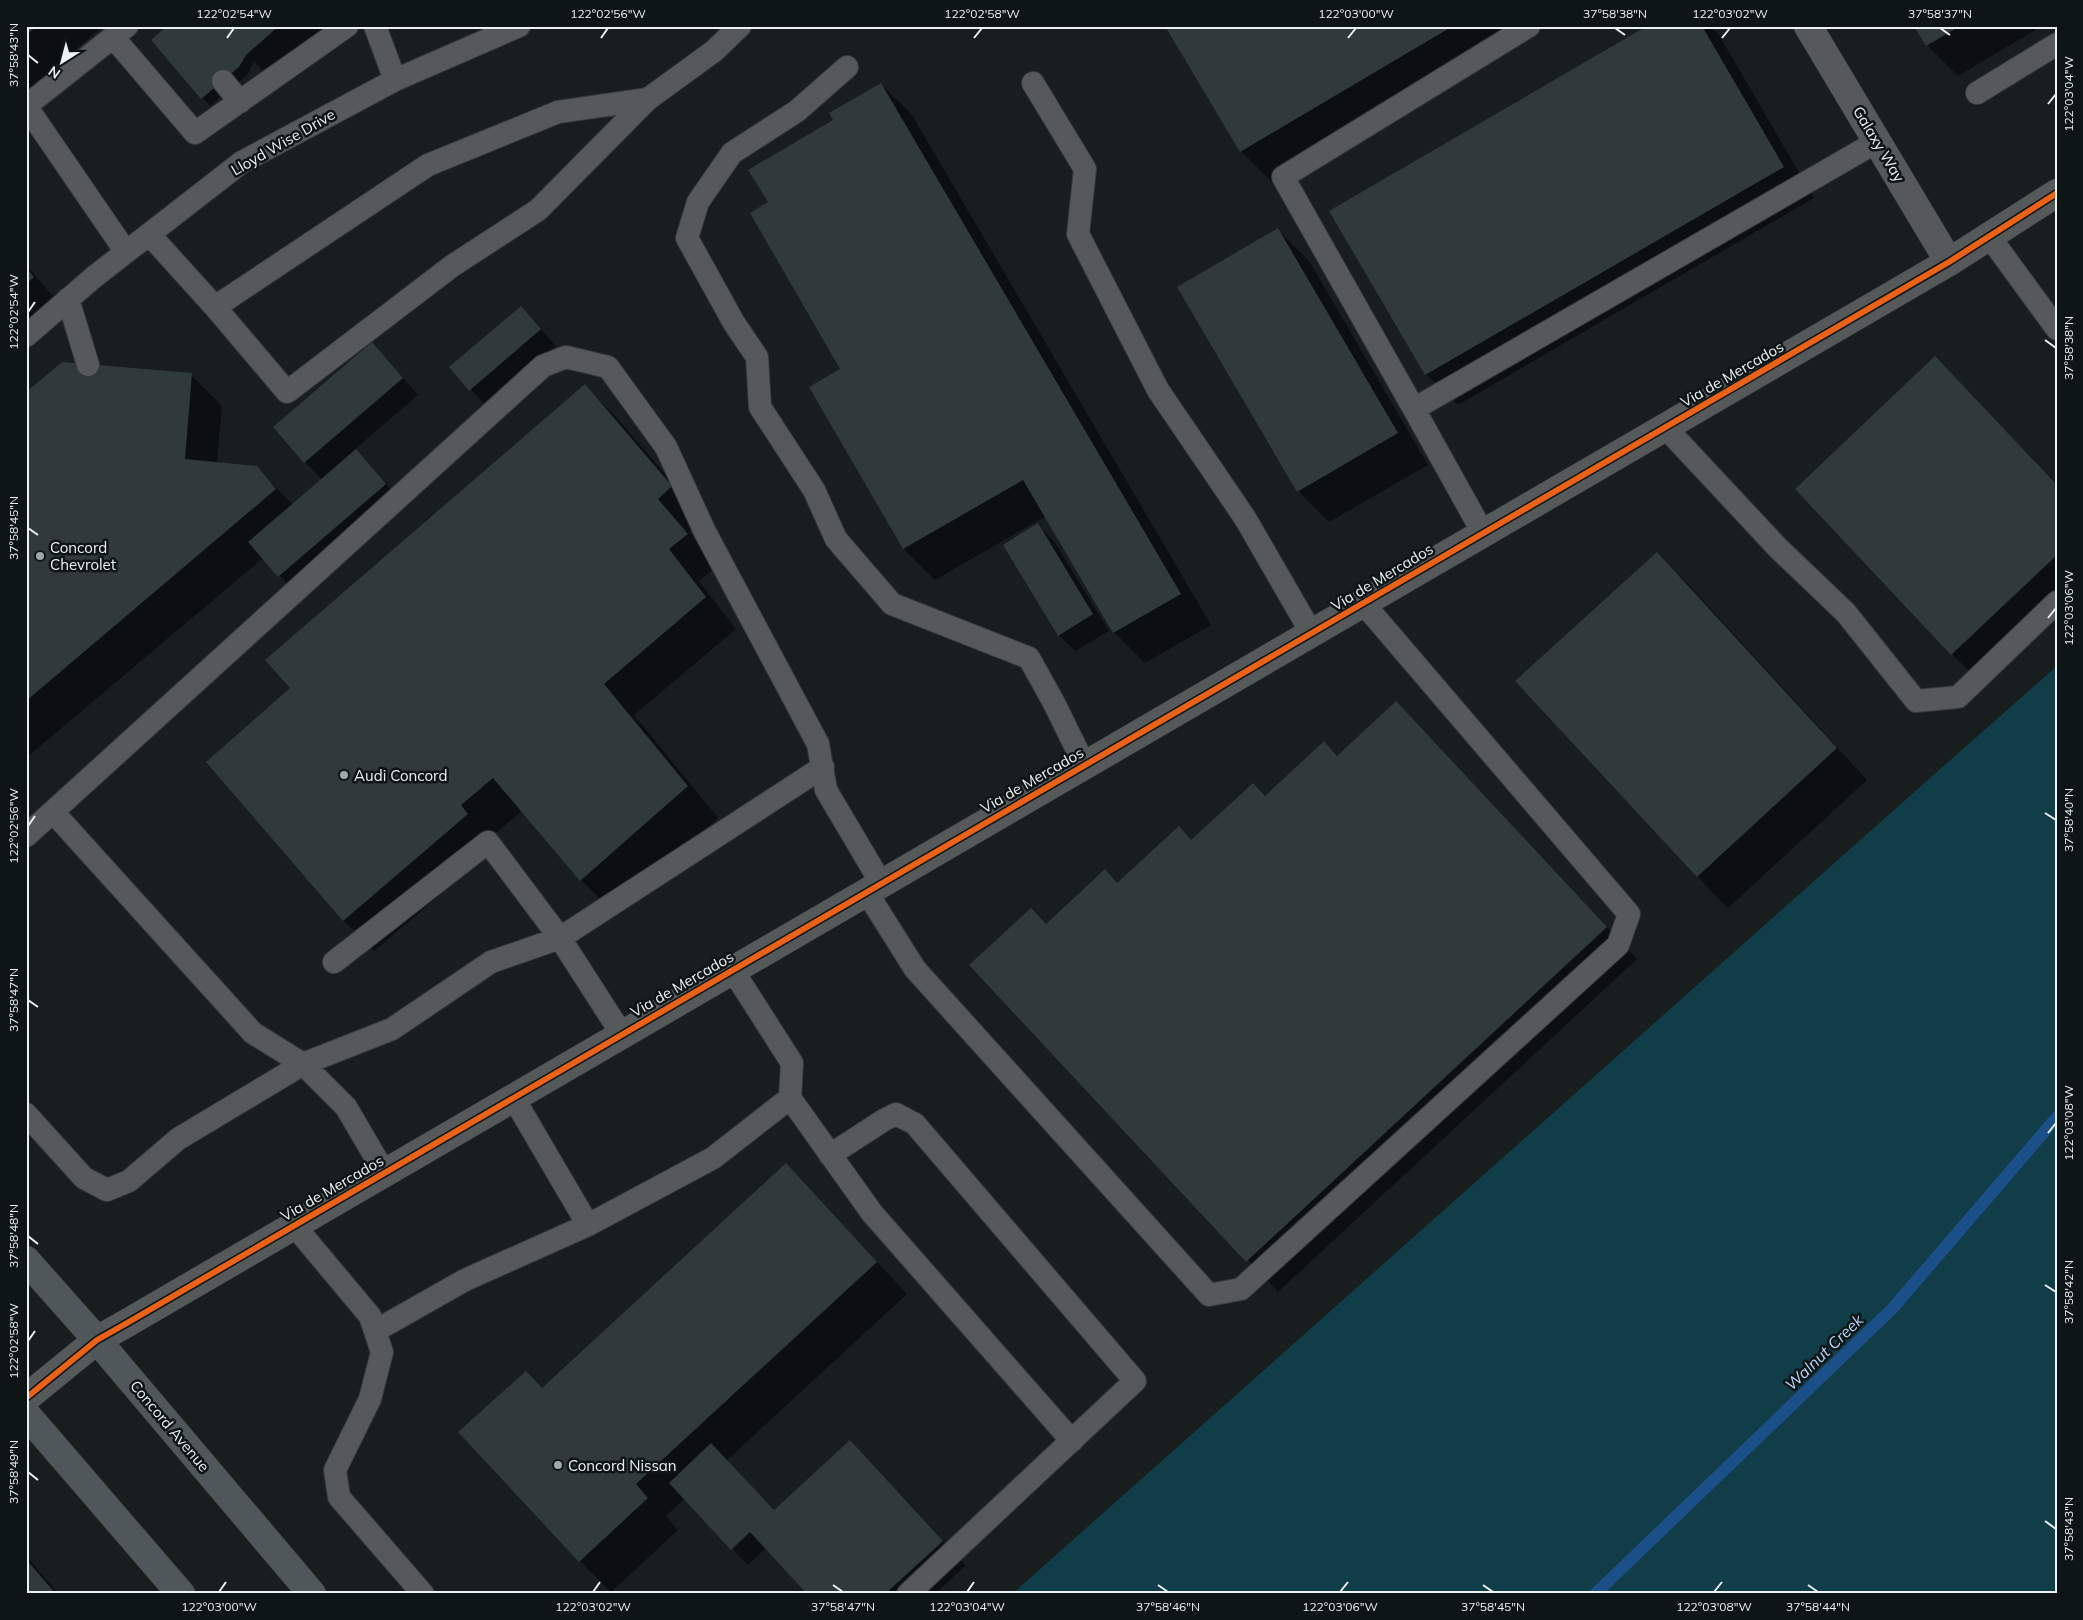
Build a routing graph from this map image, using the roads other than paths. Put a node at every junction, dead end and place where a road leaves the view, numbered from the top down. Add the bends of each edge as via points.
1 (347, 26) edge
2 (375, 26) edge
3 (519, 26) edge
4 (740, 26) edge
5 (1529, 26) edge
6 (1808, 26) edge
7 (120, 31) edge
8 (2057, 44) edge
9 (847, 68) dead end
10 (395, 80) junction
11 (223, 81) dead end
12 (1033, 83) dead end
13 (1978, 93) dead end
14 (648, 98) junction
15 (240, 102) junction
16 (1878, 141) junction
17 (2057, 193) edge
18 (149, 234) junction
19 (1989, 236) junction
20 (126, 252) junction
21 (1949, 262) junction
22 (68, 299) junction
23 (216, 307) junction
24 (2057, 329) edge
25 (26, 336) edge
26 (88, 365) dead end
27 (1414, 409) junction
28 (1665, 427) junction
29 (1483, 532) junction
30 (1363, 602) junction
31 (2057, 602) edge
32 (1312, 634) junction
33 (1084, 764) junction
34 (823, 767) junction
35 (53, 812) junction
36 (26, 836) edge
37 (874, 887) junction
38 (560, 938) junction
39 (334, 962) dead end
40 (732, 969) junction
41 (622, 1033) junction
42 (303, 1064) junction
43 (513, 1097) junction
44 (790, 1098) junction
45 (26, 1114) edge
46 (830, 1155) junction
47 (384, 1172) junction
48 (293, 1224) junction
49 (588, 1225) junction
50 (26, 1260) edge
51 (375, 1331) junction
52 (97, 1340) junction
53 (26, 1398) edge
54 (26, 1414) edge
55 (1072, 1441) junction
56 (180, 1594) edge
57 (312, 1594) edge
58 (423, 1594) edge
59 (908, 1594) edge

1 - 15 lane
2 - 10 lane
3 - 10 lane, Lloyd Wise Drive
4 - 14 lane via 714,51
5 - 27 lane via 1283,177
6 - 16 street, Galaxy Way
7 - 15 lane via 196,133
7 - 20 lane via 26,106
8 - 13 lane
9 - 33 lane via 797,110 732,153 698,202 687,238 734,323 757,357 760,407 814,490 836,539 892,604 1029,658
10 - 18 lane, Lloyd Wise Drive via 242,162
11 - 15 lane
12 - 32 lane via 1085,169 1078,234 1158,390 1245,518
14 - 23 lane via 558,112 428,165
14 - 23 lane via 538,210 452,266 286,392
16 - 21 street, Galaxy Way
16 - 27 lane
17 - 19 street, Via de Mercados
18 - 20 lane, Lloyd Wise Drive
18 - 23 lane
19 - 21 street, Via de Mercados
19 - 24 lane
20 - 22 lane, Lloyd Wise Drive
21 - 28 street, Via de Mercados
22 - 25 lane, Lloyd Wise Drive
22 - 26 lane
27 - 29 lane
28 - 29 street, Via de Mercados
28 - 31 lane via 1778,548 1846,613 1916,701 1958,698
29 - 30 street, Via de Mercados
30 - 32 street, Via de Mercados
30 - 37 lane via 1629,914 1618,945 1241,1289 1209,1295 915,970
32 - 33 street, Via de Mercados
33 - 37 street, Via de Mercados
34 - 35 lane via 818,744 706,532 666,447 608,367 566,357 543,366
34 - 37 lane via 826,790
34 - 38 lane
35 - 36 lane
35 - 42 lane via 253,1033
37 - 40 street, Via de Mercados
38 - 39 lane via 488,842
38 - 41 lane
38 - 42 lane via 491,962 392,1029
40 - 41 street, Via de Mercados
40 - 44 lane via 792,1063
41 - 43 street, Via de Mercados
42 - 45 lane via 178,1139 129,1181 107,1190 84,1178
42 - 47 lane via 346,1107
43 - 47 street, Via de Mercados
43 - 49 lane
44 - 46 lane
44 - 49 lane via 712,1158
46 - 55 lane via 872,1213
46 - 55 lane via 896,1114 914,1124 1135,1381
47 - 48 street, Via de Mercados
48 - 51 lane via 370,1316
48 - 52 street, Via de Mercados
49 - 51 lane via 465,1280
50 - 52 main road, Concord Avenue
51 - 58 lane via 382,1352 370,1399 335,1470 339,1497
52 - 53 street, Via de Mercados
52 - 57 main road, Concord Avenue
54 - 56 main road
55 - 59 lane

